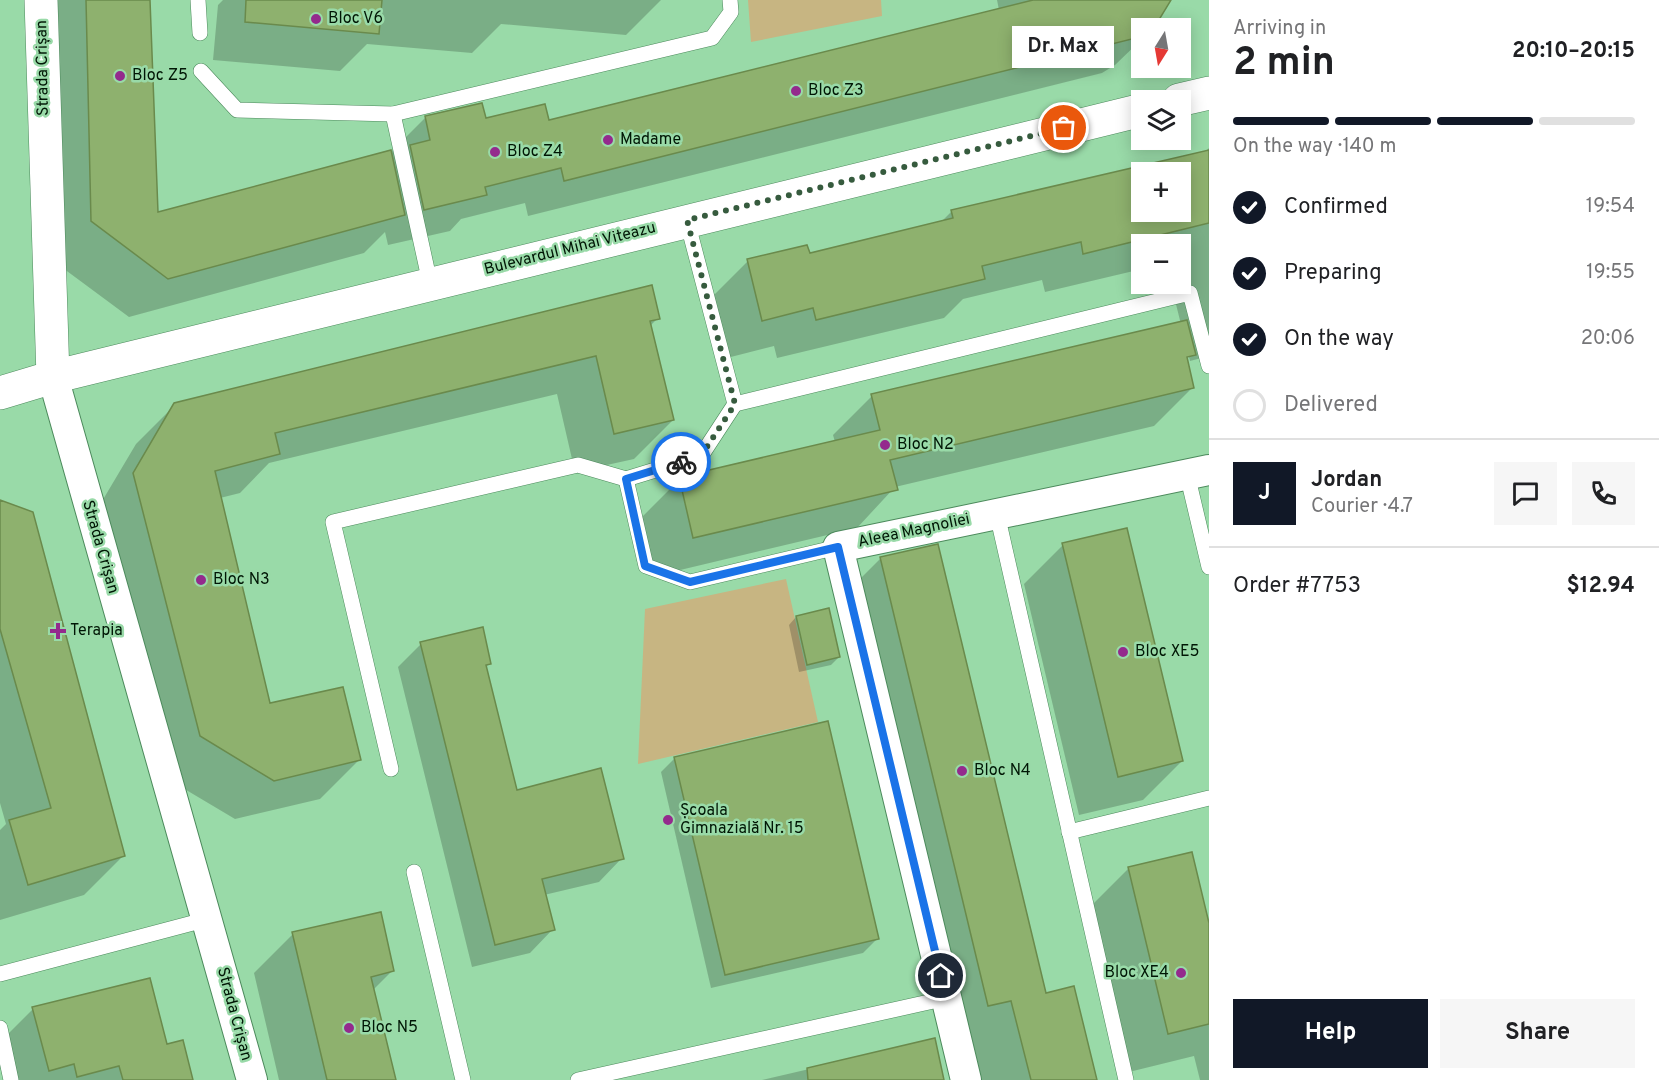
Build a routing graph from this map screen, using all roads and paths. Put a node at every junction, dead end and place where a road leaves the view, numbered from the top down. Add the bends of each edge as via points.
1 (41, 0) edge
2 (198, 0) edge
3 (730, 0) edge
4 (200, 33) dead end
5 (201, 71) dead end
6 (1209, 93) edge
7 (1191, 97) edge
8 (1131, 113) edge
9 (393, 114) junction
10 (687, 220) junction
11 (430, 283) junction
12 (1209, 366) edge
13 (53, 377) junction
14 (0, 393) edge
15 (735, 404) junction
16 (1198, 472) edge
17 (626, 479) junction
18 (997, 514) junction
19 (838, 547) junction
20 (1209, 567) edge
21 (391, 769) dead end
22 (1209, 798) edge
23 (1069, 832) junction
24 (414, 872) dead end
25 (208, 919) junction
26 (0, 974) edge
27 (946, 998) junction
28 (0, 1028) edge
29 (11, 1080) edge
30 (252, 1080) edge
31 (463, 1080) edge
32 (578, 1080) edge
33 (966, 1080) edge
34 (1126, 1080) edge

1 - 13 main road, Strada Crișan
2 - 4 lane
3 - 9 lane via 731,12 712,38
5 - 9 lane via 237,110
6 - 7 main road
8 - 10 main road, Bulevardul Mihai Viteazu
9 - 11 lane
10 - 11 main road, Bulevardul Mihai Viteazu
10 - 15 lane
11 - 13 main road, Bulevardul Mihai Viteazu
12 - 15 lane via 1190,293
13 - 14 main road, Bulevardul Mihai Viteazu
13 - 25 street, Strada Crișan
15 - 17 lane via 701,456
16 - 18 street, Aleea Magnoliei
16 - 20 lane
17 - 19 lane via 645,566 690,582
17 - 21 lane via 578,465 333,522
18 - 19 street, Aleea Magnoliei
18 - 23 lane
19 - 27 street, Aleea Magnoliei
22 - 23 lane
23 - 34 lane
24 - 31 lane
25 - 26 lane
25 - 30 street, Strada Crișan
27 - 32 lane
27 - 33 street, Aleea Magnoliei
28 - 29 lane

